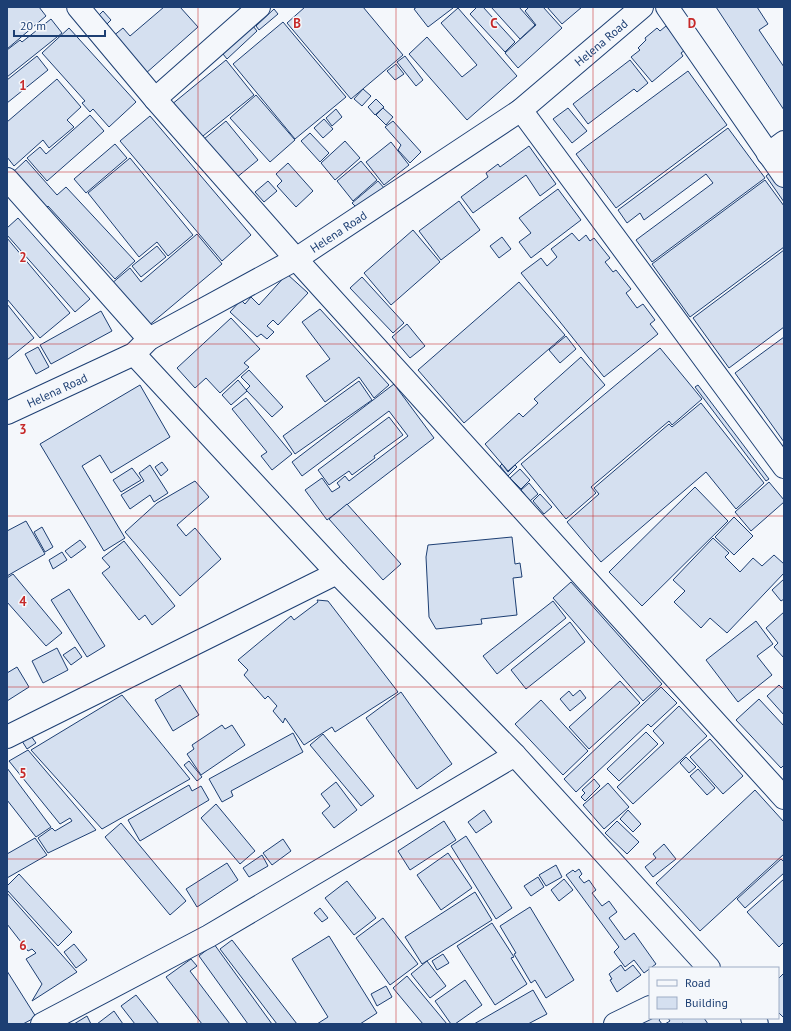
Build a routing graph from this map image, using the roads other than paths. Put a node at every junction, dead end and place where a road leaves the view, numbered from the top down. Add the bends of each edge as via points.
1 (78, 7) edge
2 (259, 7) edge
3 (642, 7) edge
4 (666, 7) edge
5 (155, 99) junction
6 (521, 110) junction
7 (776, 148) edge
8 (784, 176) edge
9 (8, 181) edge
10 (296, 259) junction
11 (149, 339) junction
12 (134, 354) junction
13 (7, 413) edge
14 (784, 467) edge
15 (336, 574) junction
16 (7, 737) edge
17 (515, 755) junction
18 (784, 798) edge
19 (708, 967) edge
20 (649, 1007) edge
21 (42, 1024) edge
22 (615, 1024) edge

1 - 5 street
2 - 5 street
3 - 6 street, Helena Road
4 - 7 street
5 - 10 street
6 - 10 street, Helena Road
6 - 14 street
7 - 8 street
9 - 11 street
10 - 11 street, Helena Road
10 - 18 street
11 - 12 street, Helena Road
12 - 13 street, Helena Road
12 - 15 street
15 - 16 street
15 - 17 street
17 - 19 street
17 - 21 street via 209,936
20 - 22 street

